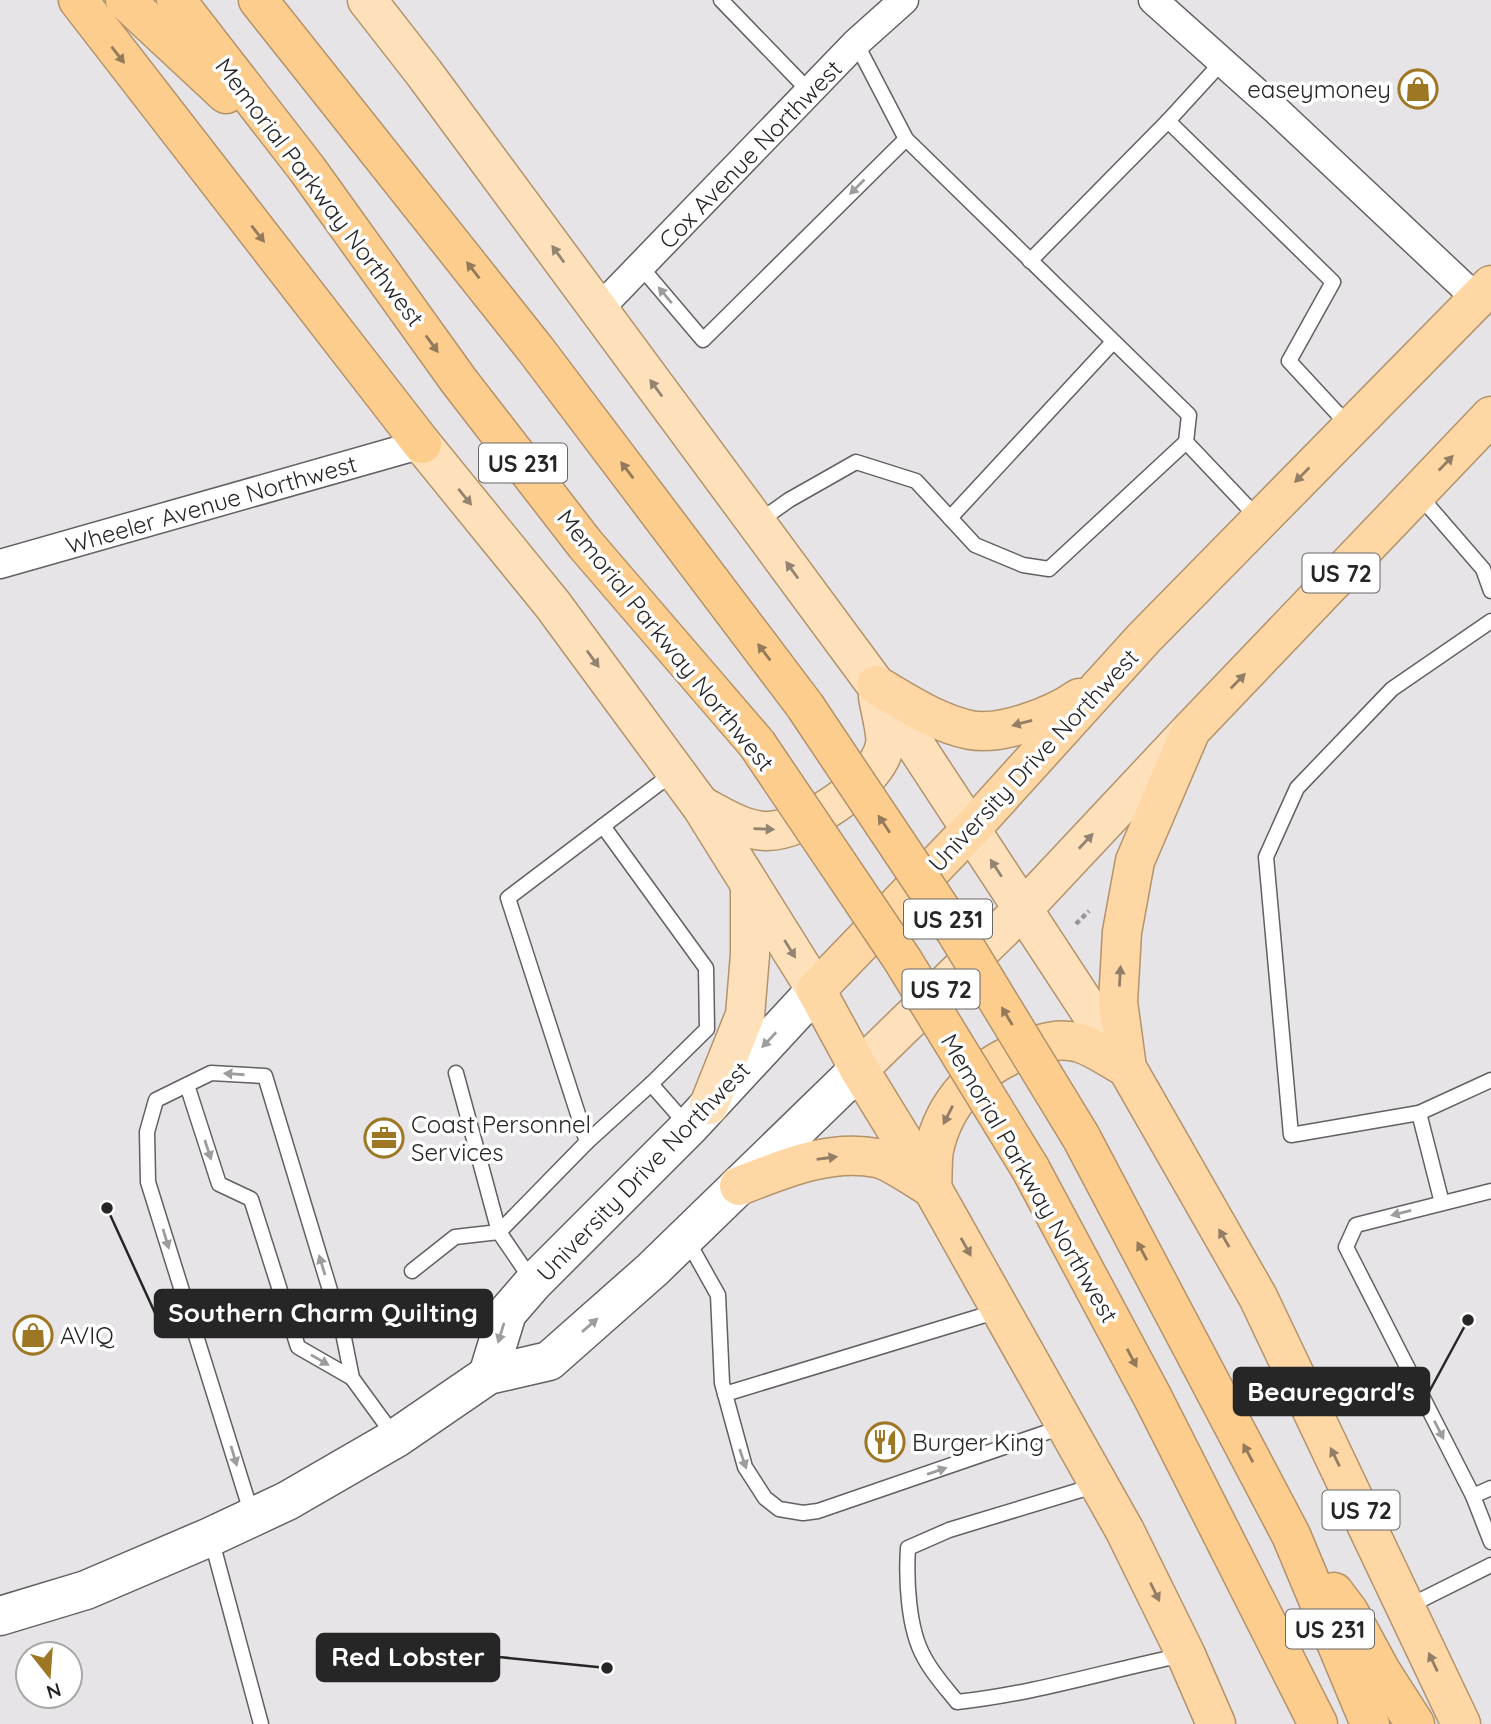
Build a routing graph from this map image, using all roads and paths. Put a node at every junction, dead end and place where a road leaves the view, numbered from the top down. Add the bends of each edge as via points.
1 (78, 0) edge
2 (125, 0) edge
3 (177, 0) edge
4 (258, 0) edge
5 (288, 0) edge
6 (366, 0) edge
7 (721, 0) edge
8 (904, 0) edge
9 (1153, 0) edge
10 (856, 43) junction
11 (1222, 62) junction
12 (810, 92) junction
13 (1168, 121) junction
14 (906, 139) junction
15 (373, 144) junction
16 (306, 169) junction
17 (1030, 261) junction
18 (641, 267) junction
19 (1484, 292) edge
20 (598, 309) junction
21 (1113, 342) junction
22 (1491, 416) edge
23 (1350, 427) junction
24 (1186, 442) junction
25 (422, 444) junction
26 (1417, 493) junction
27 (950, 518) junction
28 (1259, 519) junction
29 (757, 523) junction
30 (0, 564) edge
31 (1491, 591) edge
32 (1491, 621) edge
33 (1104, 682) junction
34 (876, 685) junction
35 (1191, 730) junction
36 (676, 771) junction
37 (701, 806) junction
38 (603, 826) junction
39 (971, 829) junction
40 (750, 883) junction
41 (1023, 909) junction
42 (816, 990) junction
43 (1127, 1068) junction
44 (859, 1069) junction
45 (456, 1073) dead end
46 (1491, 1080) edge
47 (187, 1084) junction
48 (651, 1084) junction
49 (1419, 1113) junction
50 (699, 1116) junction
51 (587, 1142) junction
52 (739, 1186) junction
53 (932, 1188) junction
54 (1491, 1191) edge
55 (1442, 1203) junction
56 (499, 1232) junction
57 (686, 1237) junction
58 (412, 1271) dead end
59 (533, 1283) junction
60 (1001, 1310) junction
61 (488, 1375) junction
62 (352, 1378) junction
63 (725, 1394) junction
64 (1066, 1426) junction
65 (396, 1438) junction
66 (1099, 1484) junction
67 (1491, 1488) edge
68 (1473, 1496) junction
69 (253, 1517) junction
70 (1291, 1535) junction
71 (210, 1537) junction
72 (1491, 1542) edge
73 (1228, 1547) junction
74 (1491, 1565) edge
75 (1407, 1607) junction
76 (0, 1616) edge
77 (1186, 1655) junction
78 (261, 1724) edge
79 (1216, 1724) edge
80 (1289, 1724) edge
81 (1318, 1724) edge
82 (1370, 1724) edge
83 (1415, 1724) edge
84 (1461, 1724) edge

1 -> 25 highway
2 - 16 highway
3 - 16 highway, Memorial Parkway Northwest / US 231
4 - 15 highway, US 231
5 - 15 highway
20 -> 6 main road
7 - 12 lane
8 - 10 street, Cox Avenue Northwest
9 - 11 street
10 - 12 street, Cox Avenue Northwest
10 - 14 lane
11 - 13 lane
11 - 19 street
12 - 18 street, Cox Avenue Northwest
13 - 17 lane
13 - 23 lane via 1333,282 1289,361
14 - 17 lane
14 -> 18 lane via 703,340
70 -> 15 highway, US 231, bridge via 1081,1137 956,932 805,706 536,350
16 -> 73 highway, Memorial Parkway Northwest / US 231, bridge via 459,381 585,544 757,744 902,959 1030,1168
17 - 21 lane
18 - 20 street, Cox Avenue Northwest
19 - 23 highway, University Drive Northwest
29 -> 20 main road
21 - 24 lane via 1189,415
21 - 27 lane
26 -> 22 highway, US 72
23 -> 28 highway, University Drive Northwest
24 - 27 lane via 1048,569 1023,565 975,545
24 - 28 lane
25 - 30 street, Wheeler Avenue Northwest
25 -> 36 main road via 553,604
26 - 31 lane via 1483,569
35 -> 26 highway, US 72
27 - 29 lane via 916,481 856,462
28 - 33 highway, University Drive Northwest
34 -> 29 main road
32 - 49 lane via 1392,689 1297,788 1266,857 1291,1135
33 -> 34 highway via 1066,707 1032,720 1000,729 971,730 934,718
33 - 39 highway, University Drive Northwest
37 -> 34 main road via 743,827 768,831 821,814 870,776 885,745
34 - 39 main road
41 -> 35 main road, US 72
43 -> 35 highway, US 72 via 1118,1002 1122,932 1135,862
36 - 37 main road
36 - 38 lane
37 - 40 main road
38 - 48 lane via 706,968 706,1029
38 - 51 lane via 508,898
41 -> 39 main road
39 - 42 highway, University Drive Northwest
40 -> 42 main road
40 - 50 main road via 745,1015
41 - 43 main road
41 - 44 main road, US 72
42 - 44 highway
42 -> 50 main road, University Drive Northwest
43 -> 53 highway via 1080,1043 1051,1040 986,1069 962,1090 937,1139
75 -> 43 highway, US 72 via 1258,1297
44 - 52 main road
44 - 53 highway
45 - 56 lane
46 - 49 lane
47 -> 62 lane via 219,1184 251,1199 298,1347
62 -> 47 lane via 343,1333 265,1076 211,1073
47 -> 69 lane via 156,1100 146,1132 148,1182
48 - 50 lane
48 - 51 lane
49 - 55 lane
50 - 59 main road, University Drive Northwest
51 - 56 lane
52 -> 53 highway via 830,1156 880,1158
52 - 57 main road
53 -> 60 highway
54 - 55 lane
55 -> 68 lane via 1356,1225 1346,1247
56 - 58 lane via 455,1237
56 - 59 lane
61 -> 57 main road via 549,1361
57 - 63 lane via 718,1295
59 -> 61 main road, University Drive Northwest via 507,1313
60 - 63 lane
60 - 64 highway
61 - 65 main road
62 - 65 lane
63 -> 64 lane via 745,1467 779,1509 803,1513
64 - 66 highway
65 - 69 main road
66 -> 77 highway
66 - 77 lane via 949,1530 908,1548 906,1576 923,1656 957,1702 997,1698
67 - 68 lane
68 - 72 lane
69 - 71 main road
70 - 82 highway, US 231
70 - 83 highway via 1349,1612
71 - 76 main road via 86,1590
71 - 78 lane
73 - 80 highway
73 - 81 highway, Memorial Parkway Northwest / US 231
74 - 75 lane
84 -> 75 highway, US 72
77 - 79 highway

